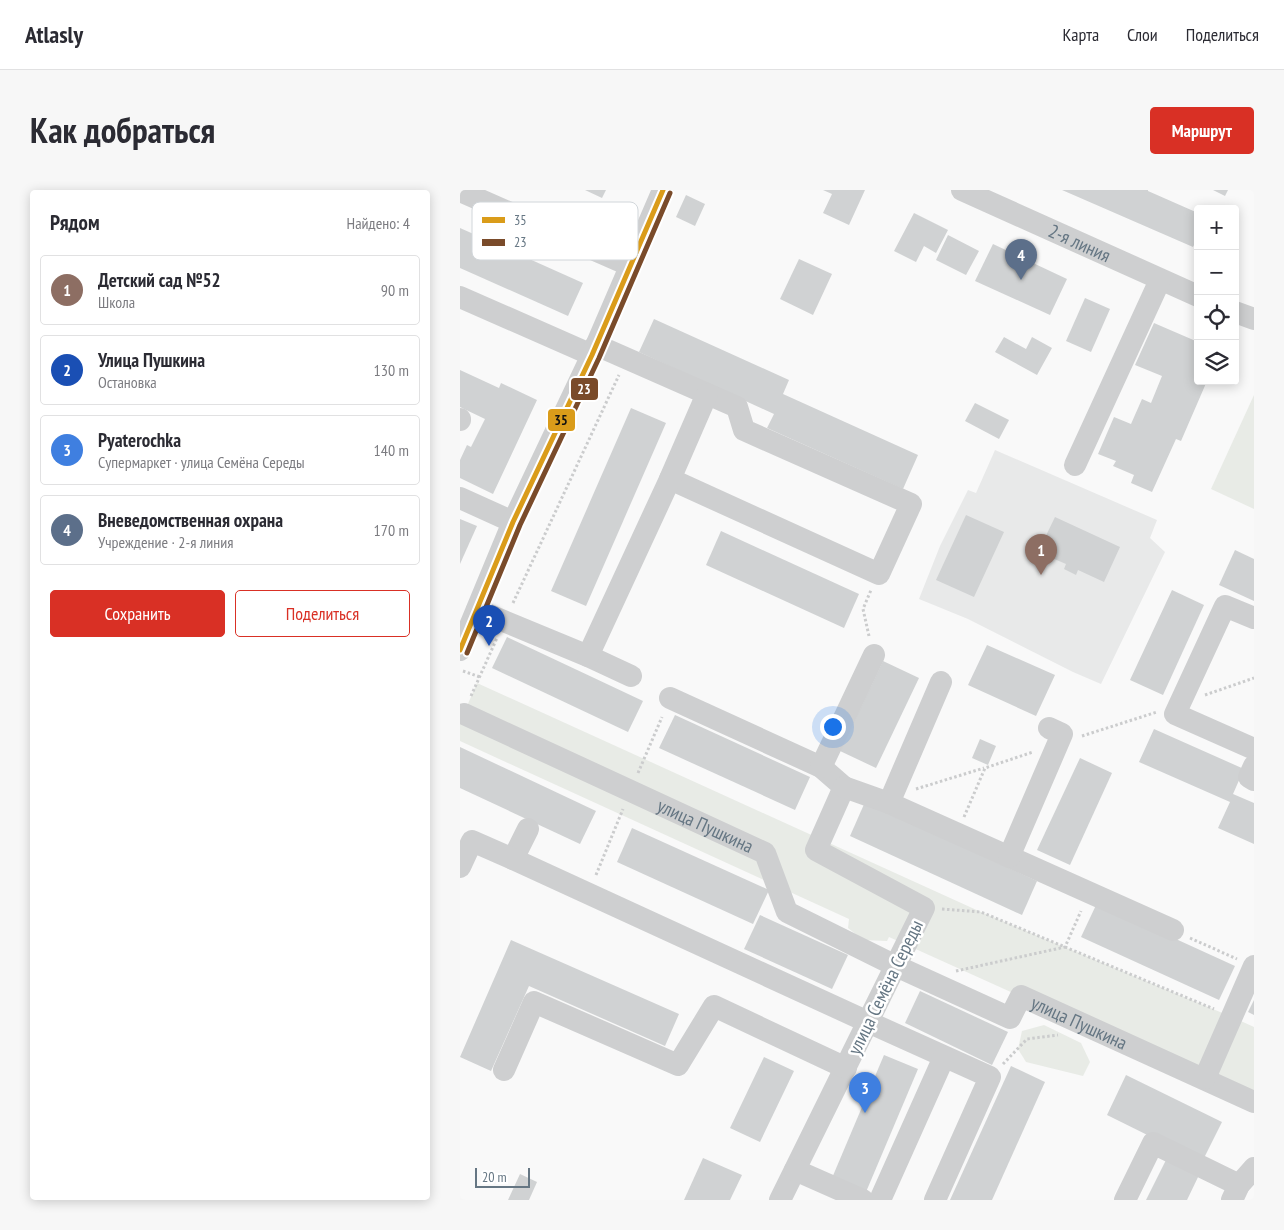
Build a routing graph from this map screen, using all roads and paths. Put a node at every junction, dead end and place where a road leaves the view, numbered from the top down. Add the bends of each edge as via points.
1 (663, 190) edge
2 (962, 190) edge
3 (460, 191) edge
4 (485, 202) edge
5 (638, 249) edge
6 (617, 260) edge
7 (634, 260) edge
8 (631, 266) junction
9 (1160, 280) junction
10 (1196, 295) edge
11 (460, 297) edge
12 (1239, 314) edge
13 (1254, 320) edge
14 (594, 350) junction
15 (626, 358) junction
16 (707, 394) junction
17 (1075, 465) dead end
18 (670, 479) junction
19 (460, 498) edge
20 (514, 522) junction
21 (879, 574) junction
22 (477, 610) junction
23 (1254, 618) edge
24 (505, 621) junction
25 (460, 650) edge
26 (874, 655) joint
27 (588, 656) junction
28 (460, 670) edge
29 (480, 676) junction
30 (631, 676) dead end
31 (1254, 678) edge
32 (941, 682) dead end
33 (670, 698) dead end
34 (1180, 705) junction
35 (464, 714) joint
36 (1054, 736) junction
37 (1254, 749) edge
38 (1254, 766) edge
39 (821, 767) junction
40 (985, 768) junction
41 (1254, 780) edge
42 (844, 788) junction
43 (890, 800) junction
44 (528, 829) dead end
45 (957, 834) junction
46 (1009, 857) junction
47 (513, 859) junction
48 (460, 867) edge
49 (1090, 893) junction
50 (924, 908) junction
51 (1173, 930) joint
52 (1065, 947) junction
53 (1250, 964) edge
54 (896, 966) junction
55 (924, 979) junction
56 (1232, 1017) junction
57 (868, 1022) junction
58 (1061, 1034) dead end
59 (944, 1057) junction
60 (846, 1068) junction
61 (504, 1070) dead end
62 (990, 1077) junction
63 (1205, 1078) junction
64 (1254, 1102) edge
65 (1254, 1168) edge
66 (795, 1170) junction
67 (1236, 1193) edge
68 (780, 1200) edge
69 (863, 1200) edge
70 (880, 1200) edge
71 (935, 1200) edge
72 (1125, 1200) edge

1 - 5 street
2 - 9 street, 2-я линия
3 - 4 street
6 - 8 street
7 - 8 street
8 - 14 street
9 - 10 street, 2-я линия
9 - 17 street
11 - 14 street
12 - 13 street
14 - 15 street
14 - 20 street
15 - 16 street
15 - 24 path
16 - 18 street
16 - 21 street via 737,406 744,430 911,504
18 - 21 street
18 - 27 street
19 - 20 street
20 - 22 street
21 - 26 path via 863,609
22 - 24 street
22 - 25 street
23 - 34 street via 1225,606
24 - 27 street
24 - 29 path
26 - 39 street
27 - 30 street
28 - 29 path
29 - 35 path
31 - 34 path
32 - 43 street
33 - 39 street
34 - 36 path
34 - 37 street via 1175,714
35 - 54 street, улица Пушкина via 765,853 787,912
36 - 40 path
36 - 46 street
38 - 41 street via 1249,777
39 - 42 street
40 - 43 path
40 - 45 path
42 - 43 street
42 - 50 street via 816,850
43 - 45 street
44 - 47 street
45 - 46 street
46 - 49 street
47 - 48 street via 472,841
47 - 57 street via 673,921
49 - 51 street
49 - 52 path
50 - 52 path via 981,912
50 - 54 street, улица Семёна Середы
51 - 53 path
52 - 55 path
52 - 56 path
53 - 56 street
54 - 55 street, улица Пушкина
54 - 57 street, улица Семёна Середы
55 - 63 street, улица Пушкина via 1010,1018 1021,996
56 - 63 street
57 - 59 street
57 - 60 street, улица Семёна Середы
58 - 62 path via 1027,1040
59 - 62 street
59 - 70 street
60 - 61 street via 714,1006 678,1065 534,1002
60 - 66 street, улица Семёна Середы
62 - 71 street
63 - 64 street, улица Пушкина
65 - 67 street
66 - 68 street, улица Семёна Середы
66 - 69 street
67 - 72 street via 1153,1143

